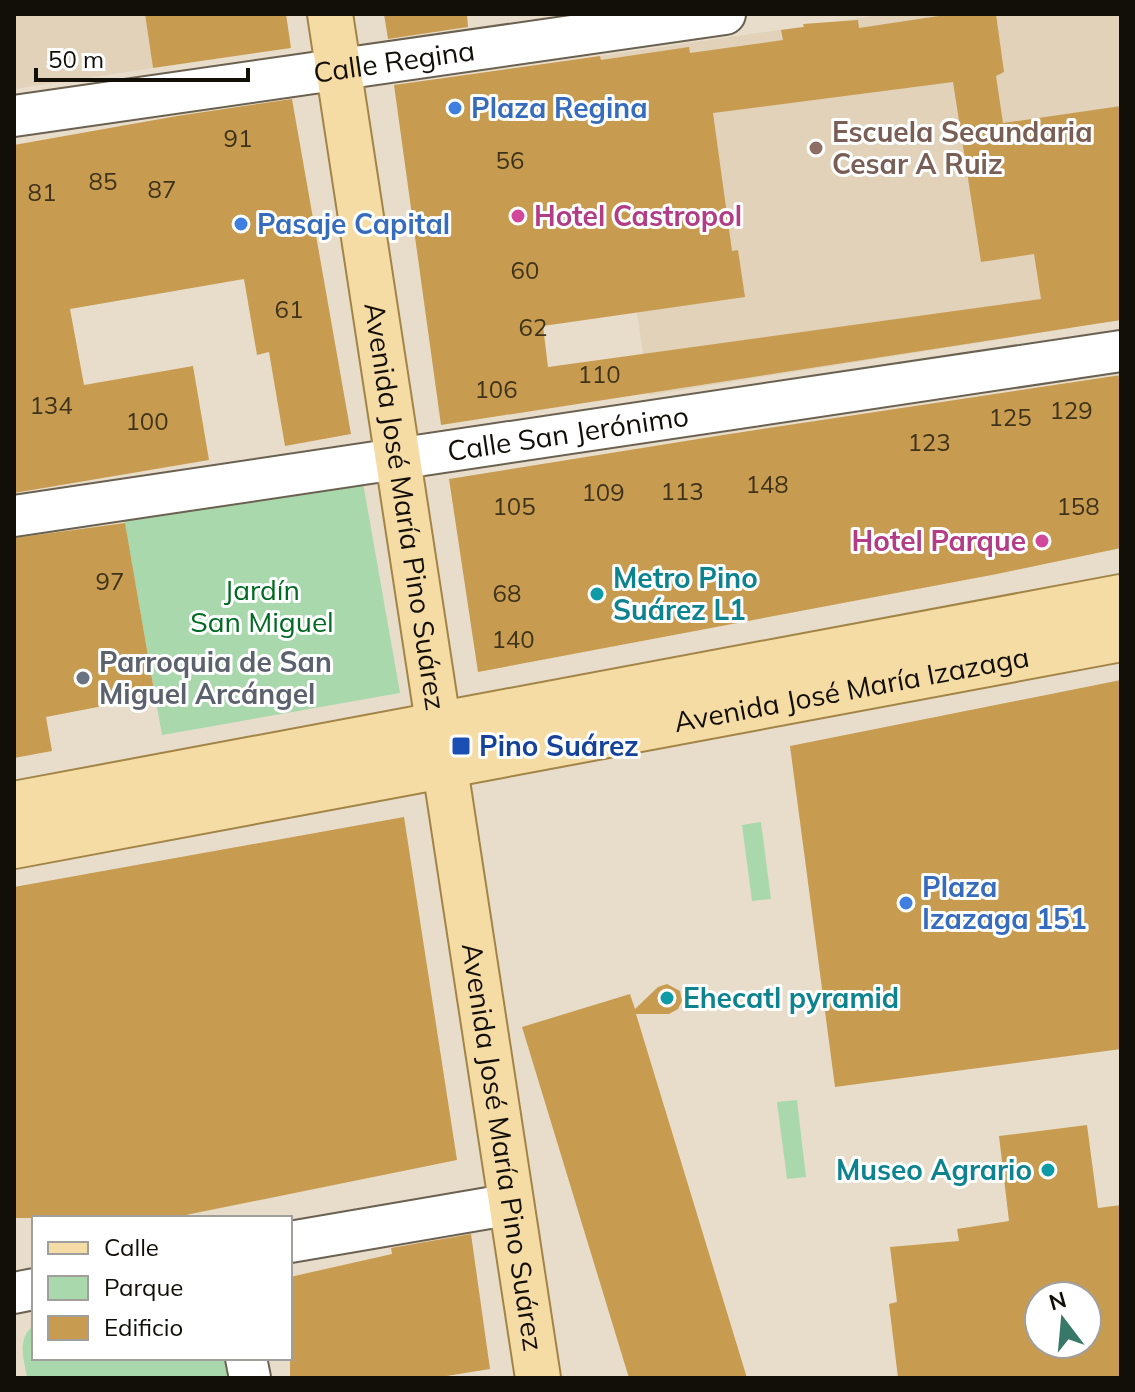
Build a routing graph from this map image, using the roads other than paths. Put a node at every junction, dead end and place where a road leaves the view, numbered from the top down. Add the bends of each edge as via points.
1 (330, 14) edge
2 (725, 14) edge
3 (338, 70) junction
4 (14, 116) edge
5 (1121, 351) edge
6 (397, 461) junction
7 (14, 516) edge
8 (1121, 597) edge
9 (1121, 639) edge
10 (443, 745) junction
11 (14, 804) edge
12 (14, 846) edge
13 (512, 1204) junction
14 (292, 1242) edge
15 (538, 1378) edge

1 - 3 main road, Avenida José María Pino Suárez
2 - 3 street, Calle Regina
3 - 4 street, Calle Regina
3 - 6 main road, Avenida José María Pino Suárez
5 - 6 street, Calle San Jerónimo
6 - 7 street, Calle San Jerónimo
6 - 10 main road, Avenida José María Pino Suárez
8 - 10 main road, Avenida José María Izazaga
9 - 10 main road, Avenida José María Izazaga
10 - 11 main road, Avenida José María Izazaga
10 - 12 main road, Avenida José María Izazaga
10 - 13 main road, Avenida José María Pino Suárez
13 - 14 street
13 - 15 main road, Avenida José María Pino Suárez

